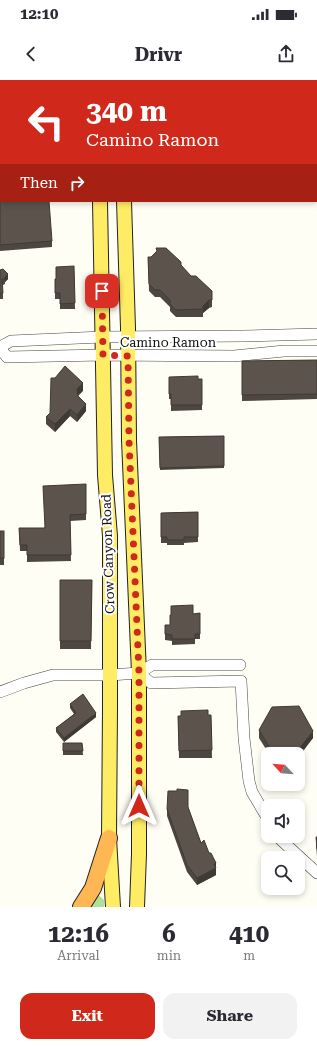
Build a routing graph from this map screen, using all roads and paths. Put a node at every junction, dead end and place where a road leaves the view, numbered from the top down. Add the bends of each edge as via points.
1 (100, 202) edge
2 (124, 202) edge
3 (317, 334) edge
4 (102, 337) junction
5 (128, 337) junction
6 (0, 347) edge
7 (317, 351) edge
8 (103, 355) junction
9 (128, 356) junction
10 (240, 664) dead end
11 (139, 673) junction
12 (110, 675) junction
13 (0, 692) edge
14 (261, 807) edge
15 (109, 838) junction
16 (284, 843) edge
17 (317, 873) edge
18 (81, 907) edge
19 (113, 907) edge
20 (137, 907) edge

1 - 4 main road, Crow Canyon Road
2 - 5 main road, Crow Canyon Road
3 - 5 street, Camino Ramon
4 - 5 street, Camino Ramon
4 - 6 street, Camino Ramon via 11,341
4 - 8 main road, Crow Canyon Road
5 - 9 main road, Crow Canyon Road
6 - 8 street, Camino Ramon via 7,357
7 - 9 street, Camino Ramon via 234,356
8 - 9 street, Camino Ramon
8 - 12 main road, Crow Canyon Road via 105,475 110,536
9 - 11 main road, Crow Canyon Road
10 - 11 street via 152,665
11 - 12 street
11 - 14 street via 151,683 241,681 249,782
11 - 20 main road, Crow Canyon Road
12 - 13 street via 53,675
12 - 15 main road, Crow Canyon Road
15 - 18 highway via 93,888
15 - 19 main road, Crow Canyon Road
16 - 17 street

